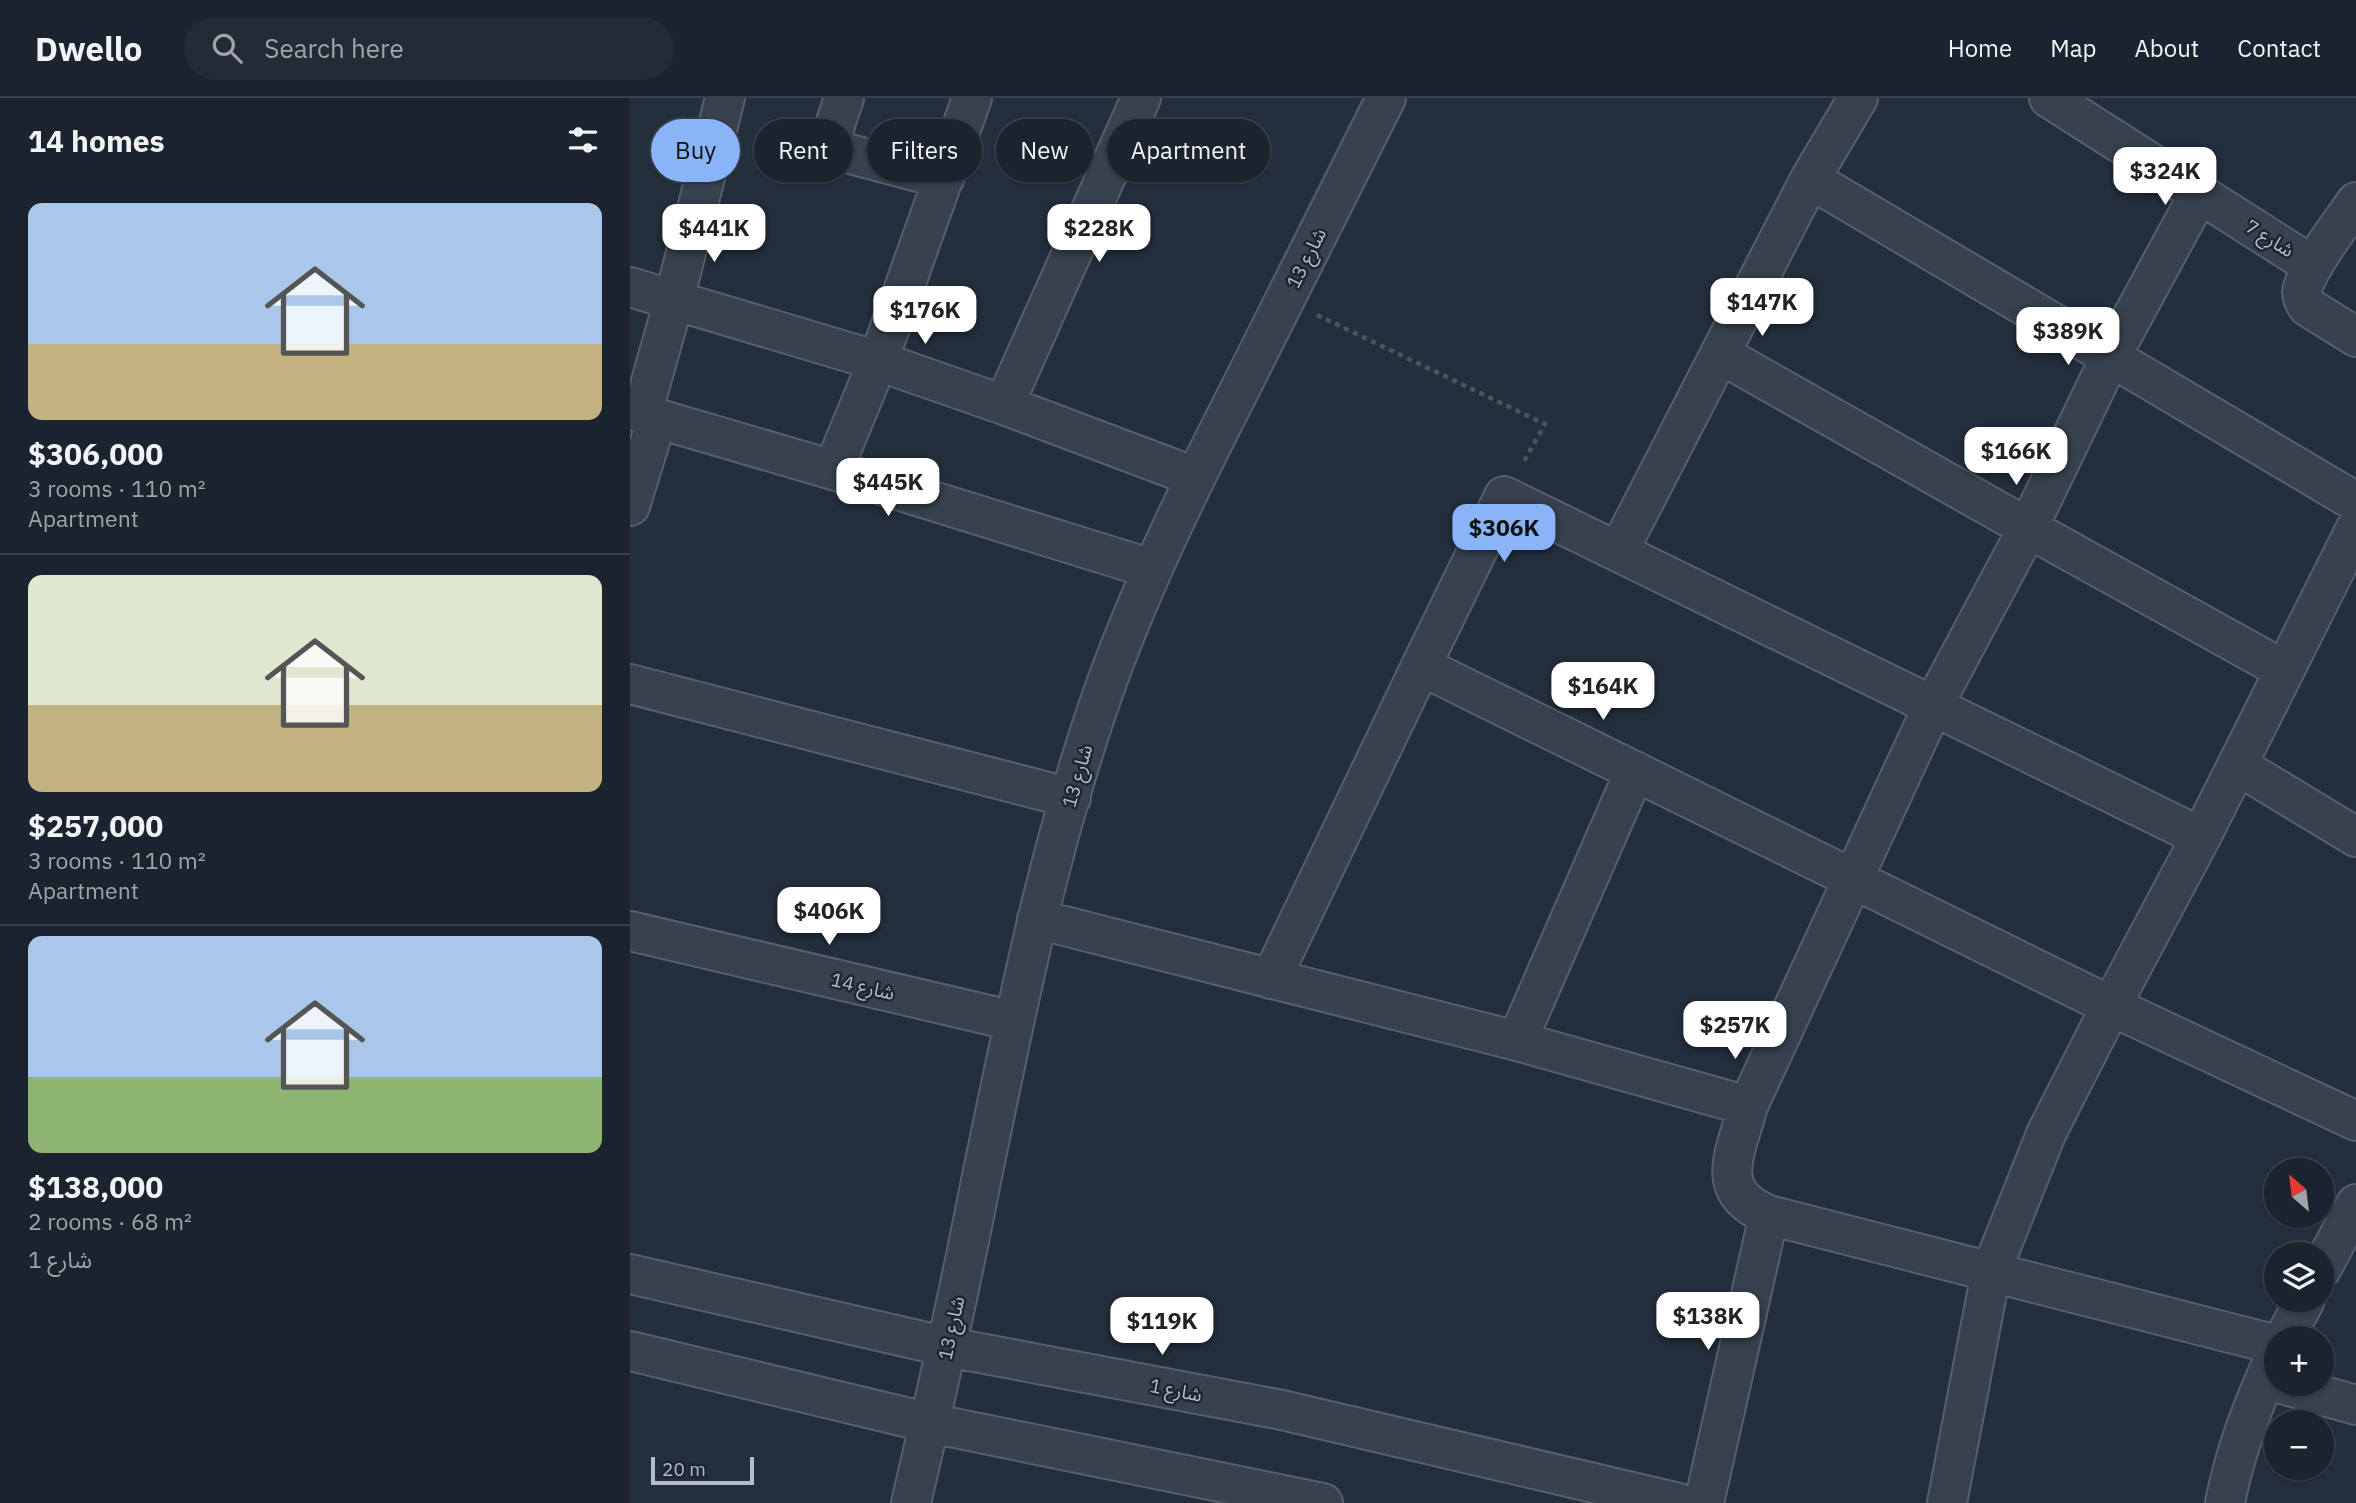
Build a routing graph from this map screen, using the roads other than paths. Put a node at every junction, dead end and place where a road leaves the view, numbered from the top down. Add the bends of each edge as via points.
1 (725, 98) edge
2 (844, 98) edge
3 (972, 98) edge
4 (1141, 98) edge
5 (1386, 98) edge
6 (1858, 98) edge
7 (2049, 98) edge
8 (2094, 110) edge
9 (965, 119) edge
10 (867, 158) edge
11 (1810, 179) junction
12 (943, 182) edge
13 (2199, 194) junction
14 (2356, 202) edge
15 (2313, 266) junction
16 (630, 288) edge
17 (674, 300) junction
18 (2356, 337) edge
19 (1720, 354) junction
20 (2110, 358) junction
21 (878, 361) junction
22 (1004, 405) junction
23 (657, 419) junction
24 (833, 470) junction
25 (1195, 477) junction
26 (2356, 502) edge
27 (630, 506) edge
28 (2028, 528) junction
29 (2356, 528) edge
30 (1618, 552) junction
31 (1152, 569) junction
32 (1421, 666) junction
33 (2284, 670) junction
34 (630, 684) edge
35 (1933, 706) junction
36 (2237, 765) junction
37 (1635, 771) junction
38 (1071, 798) junction
39 (2201, 837) junction
40 (2356, 837) edge
41 (1853, 879) junction
42 (1037, 919) junction
43 (630, 931) edge
44 (1271, 979) junction
45 (2111, 1006) junction
46 (1014, 1021) junction
47 (1517, 1041) junction
48 (1748, 1106) junction
49 (2356, 1121) edge
50 (2356, 1204) edge
51 (1769, 1215) junction
52 (2334, 1245) edge
53 (1991, 1272) junction
54 (630, 1274) edge
55 (948, 1347) junction
56 (630, 1351) edge
57 (2264, 1365) edge
58 (2264, 1394) edge
59 (2334, 1395) edge
60 (2356, 1405) edge
61 (930, 1423) junction
62 (1278, 1499) edge
63 (911, 1503) edge
64 (1323, 1503) edge
65 (1679, 1503) edge
66 (1704, 1503) edge
67 (1947, 1503) edge
68 (2225, 1503) edge

1 - 17 street
2 - 10 street via 832,135 834,144 839,151
3 - 9 street
4 - 22 street
5 - 25 street, شارع 13
6 - 11 street
7 - 8 street, شارع 7
8 - 13 street, شارع 7
11 - 19 street
11 - 20 street
12 - 21 street
13 - 15 street, شارع 7
13 - 20 street
14 - 15 street
15 - 18 street via 2303,301
16 - 17 street
17 - 21 street
17 - 23 street via 642,414
19 - 28 street
19 - 30 street
20 - 26 street
20 - 28 street
21 - 22 street
21 - 24 street
22 - 25 street
23 - 24 street
23 - 27 street
24 - 31 street
25 - 31 street, شارع 13
28 - 33 street
28 - 35 street
29 - 33 street
30 - 32 street via 1504,496
30 - 35 street
31 - 38 street, شارع 13 via 1107,682
32 - 37 street
32 - 44 street
33 - 36 street
34 - 38 street
35 - 39 street
35 - 41 street
36 - 39 street
36 - 40 street
37 - 41 street
37 - 47 street
38 - 42 street, شارع 13
39 - 45 street
41 - 45 street
41 - 48 street
42 - 44 street
42 - 46 street, شارع 13
43 - 46 street, شارع 14
44 - 47 street
45 - 49 street
45 - 53 street via 2046,1134
46 - 55 street, شارع 13
47 - 48 street
48 - 51 street via 1730,1175 1751,1208
50 - 52 street
51 - 53 street
51 - 66 street
53 - 57 street
53 - 67 street
54 - 55 street, شارع 1
55 - 61 street, شارع 13
55 - 65 street, شارع 1 via 1282,1410
56 - 61 street
58 - 68 street via 2231,1470
59 - 60 street
61 - 62 street
61 - 63 street, شارع 13
62 - 64 street

